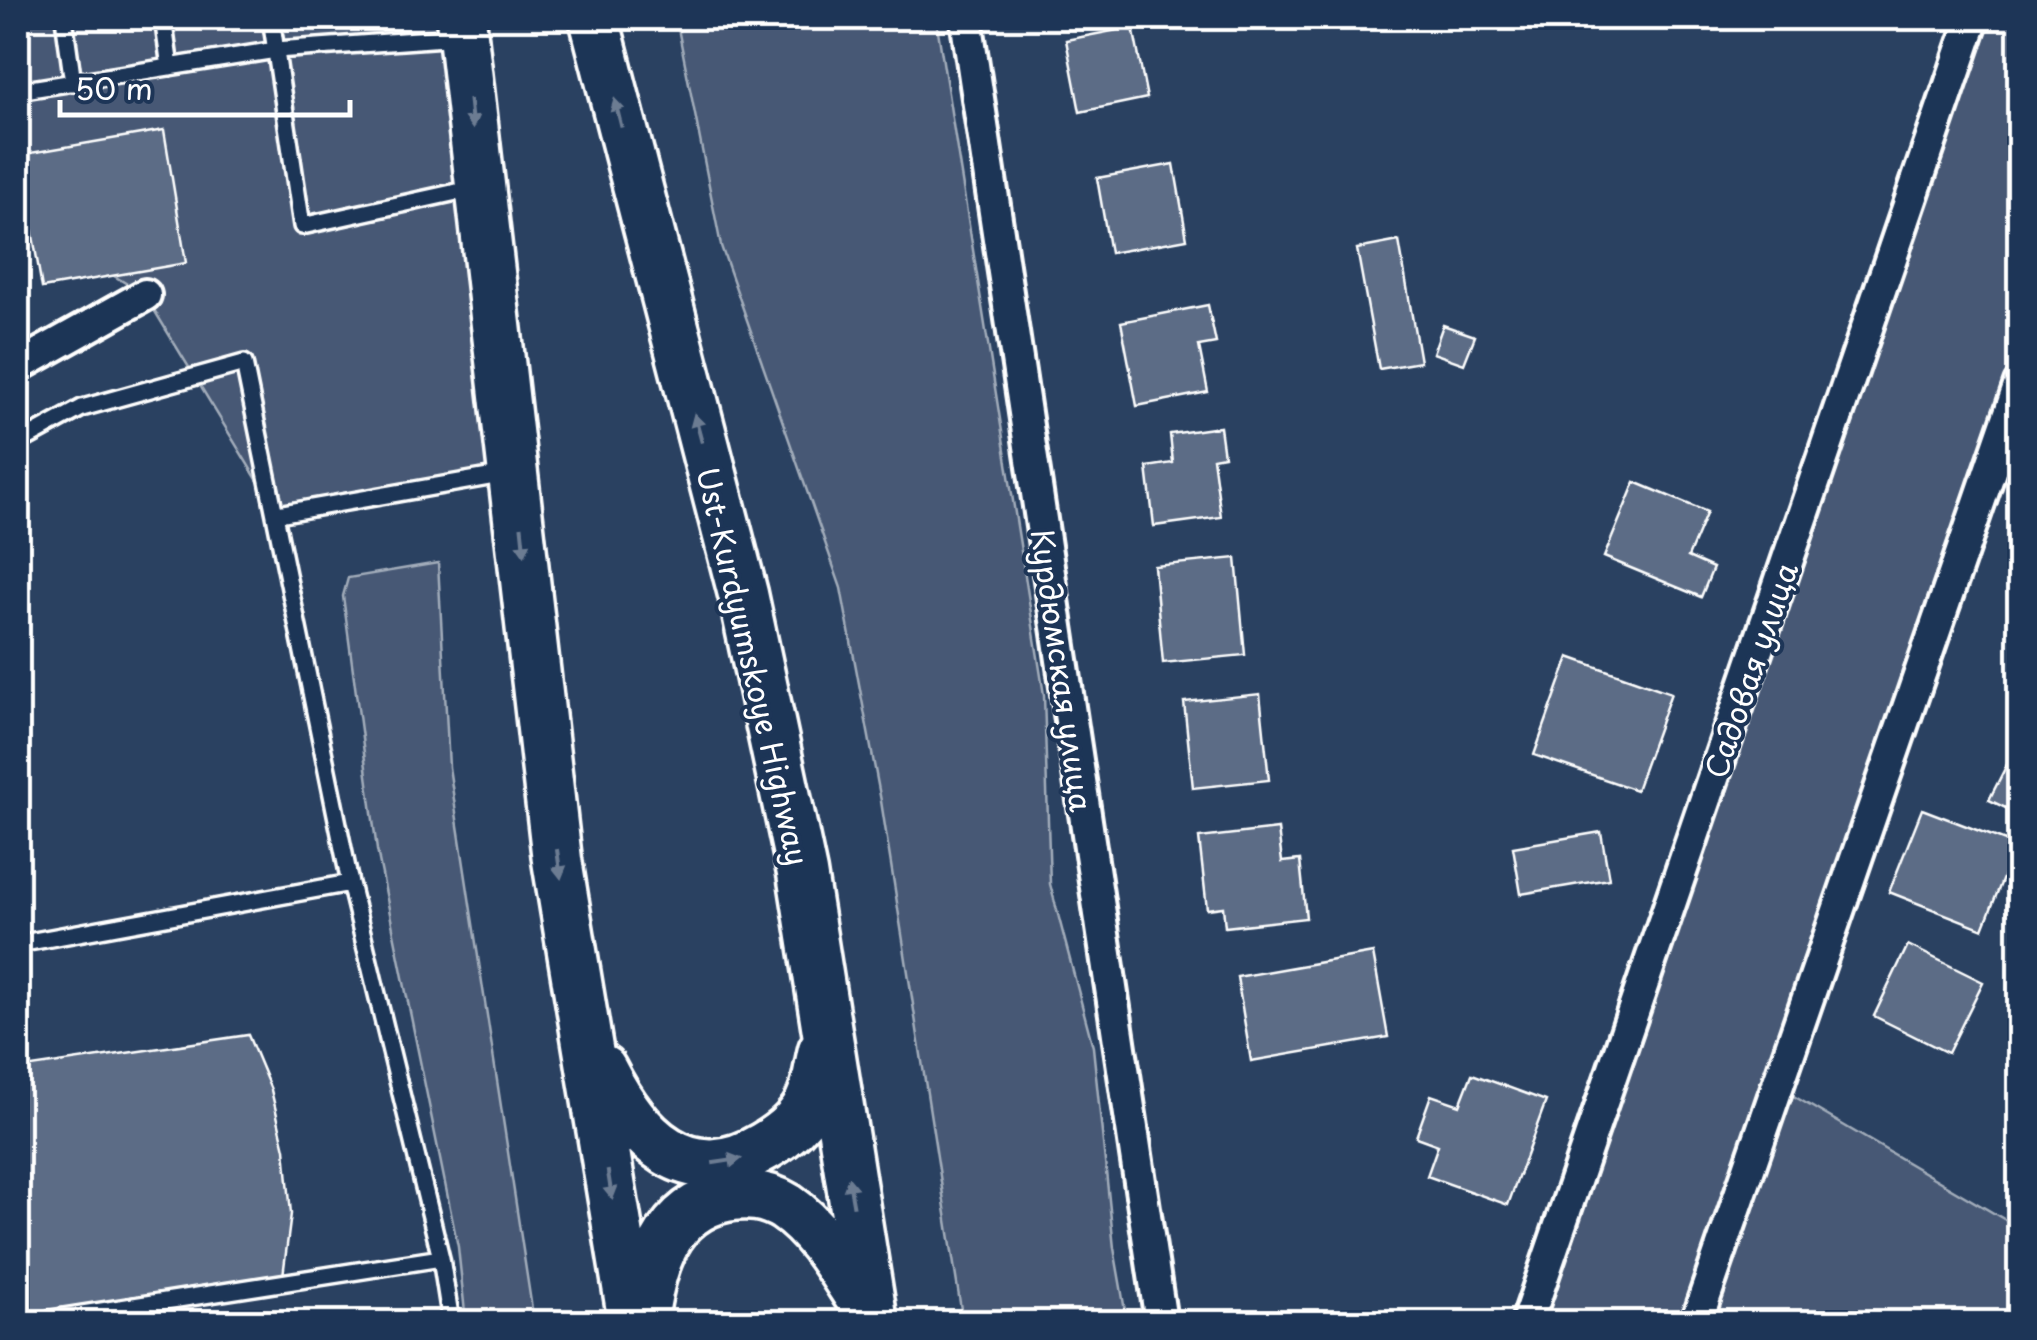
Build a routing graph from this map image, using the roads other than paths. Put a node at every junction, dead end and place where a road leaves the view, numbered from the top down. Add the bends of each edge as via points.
1 (64, 18) edge
2 (163, 18) edge
3 (271, 18) edge
4 (594, 18) edge
5 (966, 18) edge
6 (1973, 18) edge
7 (462, 27) edge
8 (276, 50) junction
9 (170, 67) junction
10 (73, 83) junction
11 (18, 92) edge
12 (479, 187) junction
13 (144, 294) dead end
14 (18, 366) edge
15 (2020, 384) edge
16 (18, 442) edge
17 (515, 472) junction
18 (278, 514) junction
19 (350, 883) junction
20 (18, 944) edge
21 (826, 1038) junction
22 (586, 1040) junction
23 (441, 1258) junction
24 (873, 1319) edge
25 (32, 1322) edge
26 (452, 1322) edge
27 (633, 1322) edge
28 (644, 1322) edge
29 (1161, 1322) edge
30 (1526, 1322) edge
31 (1696, 1322) edge

1 - 10 lane
2 - 9 lane
3 - 8 lane
21 -> 4 main road, Ust-Kurdyumskoye Highway via 802,873 744,594
5 - 29 street, Курдюмская улица
6 - 30 street, Садовая улица
7 - 8 lane
7 -> 12 main road
8 - 9 lane
8 - 12 lane via 302,226
9 - 10 lane
10 - 11 lane
12 - 17 main road
13 - 14 street
15 - 31 street
16 - 18 lane via 82,408 244,363
17 - 18 lane
17 -> 22 main road via 558,860
18 - 19 lane
19 - 20 lane
19 - 23 lane
22 -> 21 main road via 637,1128 670,1154 721,1165 764,1146 801,1117
24 -> 21 main road, Ust-Kurdyumskoye Highway
22 -> 27 main road
23 - 25 lane
23 - 26 lane
24 - 28 main road via 804,1220 750,1193 692,1207 668,1236 650,1272

